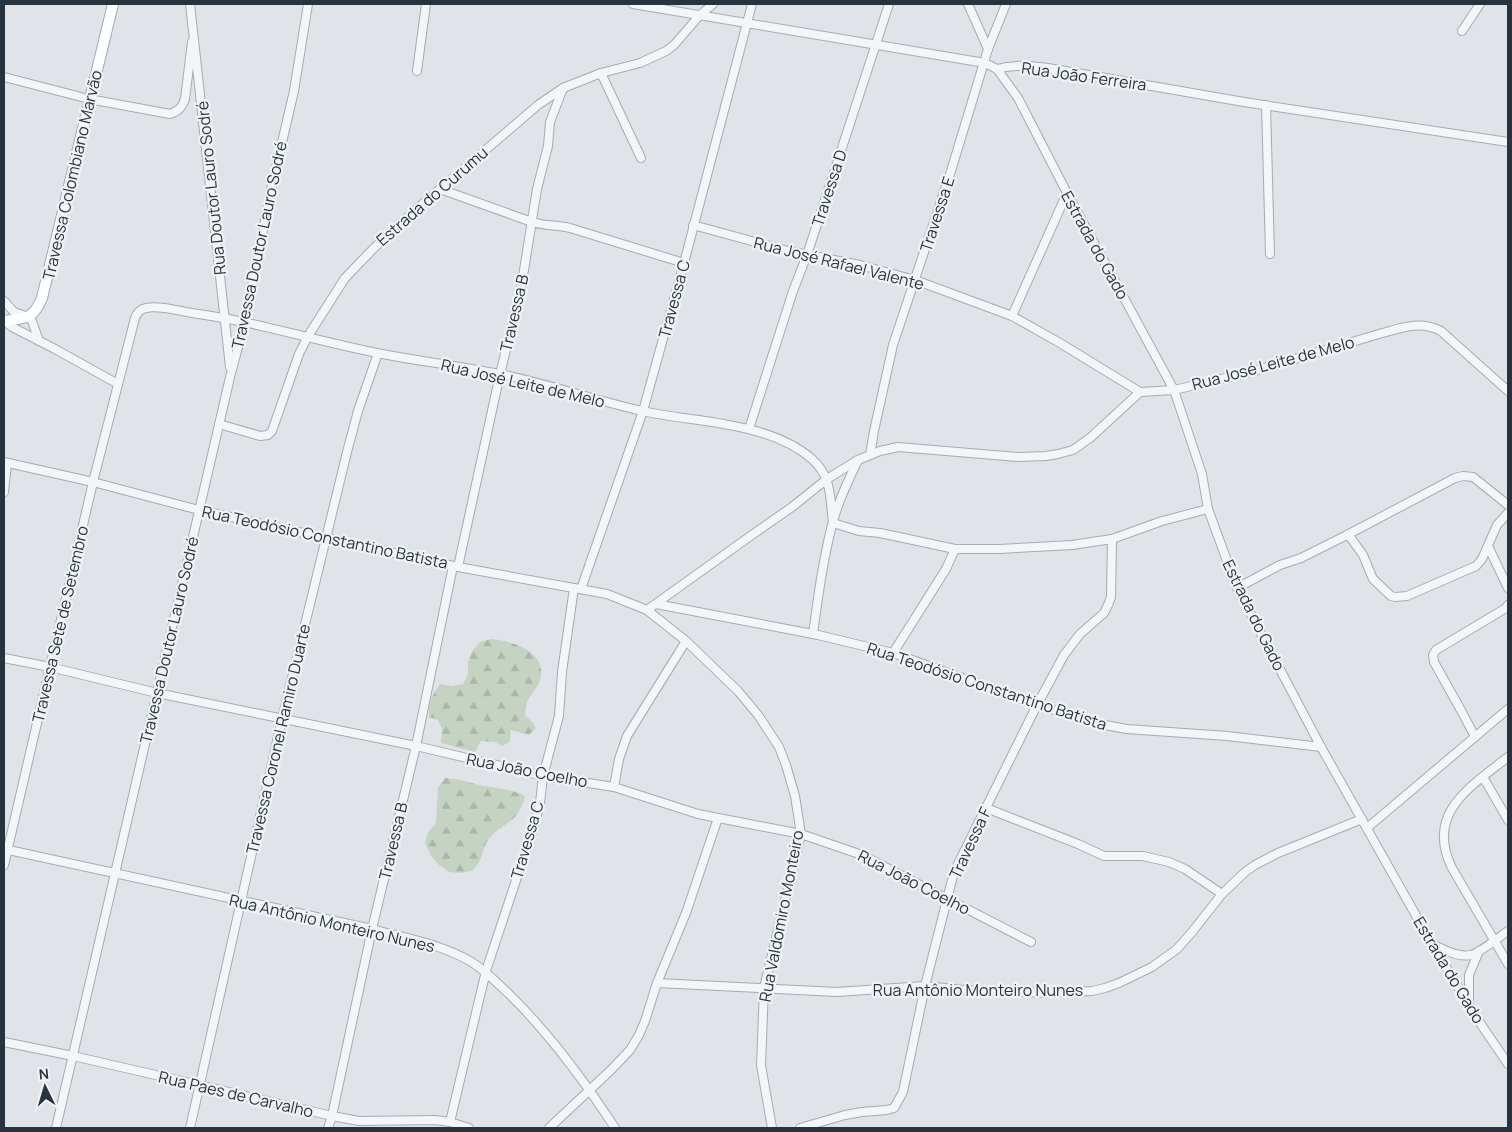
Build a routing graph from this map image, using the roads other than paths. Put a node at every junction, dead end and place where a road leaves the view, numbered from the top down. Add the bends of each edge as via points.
1 (112, 4) edge
2 (190, 4) edge
3 (308, 4) edge
4 (426, 4) edge
5 (633, 4) edge
6 (713, 4) edge
7 (752, 4) edge
8 (888, 4) edge
9 (968, 4) edge
10 (1006, 4) edge
11 (1480, 4) edge
12 (700, 15) junction
13 (748, 23) junction
14 (193, 31) junction
15 (1462, 31) dead end
16 (875, 45) junction
17 (988, 49) junction
18 (985, 63) junction
19 (997, 69) junction
20 (417, 71) dead end
21 (601, 73) junction
22 (4, 77) edge
23 (563, 88) junction
24 (89, 99) junction
25 (1266, 105) junction
26 (1508, 142) edge
27 (641, 158) dead end
28 (440, 189) junction
29 (1067, 193) junction
30 (532, 222) junction
31 (693, 225) junction
32 (1270, 254) dead end
33 (807, 255) junction
34 (684, 263) junction
35 (915, 280) junction
36 (4, 301) edge
37 (1012, 316) junction
38 (28, 317) junction
39 (225, 317) junction
40 (136, 318) joint
41 (4, 321) edge
42 (245, 322) junction
43 (308, 336) junction
44 (40, 341) junction
45 (378, 354) junction
46 (231, 373) junction
47 (500, 374) junction
48 (118, 384) junction
49 (1174, 390) junction
50 (1508, 391) edge
51 (1140, 392) junction
52 (643, 411) junction
53 (219, 424) junction
54 (749, 429) junction
55 (870, 455) junction
56 (858, 460) junction
57 (5, 462) edge
58 (827, 479) junction
59 (93, 482) junction
60 (4, 492) edge
61 (1508, 505) edge
62 (1208, 509) junction
63 (199, 510) junction
64 (1508, 514) edge
65 (833, 523) junction
66 (1348, 534) junction
67 (326, 538) junction
68 (1112, 539) junction
69 (1488, 546) junction
70 (956, 549) junction
71 (456, 566) junction
72 (1237, 588) junction
73 (1508, 588) edge
74 (577, 589) junction
75 (656, 604) junction
76 (1508, 605) edge
77 (647, 610) junction
78 (813, 634) junction
79 (686, 641) junction
80 (893, 653) junction
81 (4, 658) edge
82 (50, 667) junction
83 (157, 693) junction
84 (1037, 705) junction
85 (1508, 709) edge
86 (282, 719) junction
87 (1475, 737) junction
88 (416, 746) junction
89 (1320, 747) junction
90 (1508, 757) edge
91 (543, 776) junction
92 (1483, 777) junction
93 (614, 787) junction
94 (986, 808) junction
95 (718, 818) junction
96 (1362, 819) junction
97 (1508, 820) edge
98 (1366, 828) junction
99 (801, 834) junction
100 (5, 850) edge
101 (4, 864) edge
102 (115, 873) junction
103 (1222, 894) junction
104 (947, 898) junction
105 (240, 901) junction
106 (372, 929) junction
107 (1508, 931) edge
108 (1494, 940) junction
109 (1031, 942) dead end
110 (1432, 944) junction
111 (1479, 951) junction
112 (1508, 964) edge
113 (486, 971) junction
114 (658, 983) junction
115 (925, 986) junction
116 (764, 988) junction
117 (1469, 1005) junction
118 (4, 1042) edge
119 (73, 1056) junction
120 (1508, 1064) edge
121 (200, 1085) junction
122 (590, 1090) junction
123 (332, 1116) junction
124 (450, 1122) junction
125 (192, 1127) edge
126 (56, 1128) edge
127 (328, 1128) edge
128 (469, 1128) edge
129 (549, 1128) edge
130 (615, 1128) edge
131 (772, 1128) edge
132 (800, 1128) edge

1 - 24 main road, Travessa Colombiano Marvão
2 - 14 street, Rua Doutor Lauro Sodré
3 - 42 street, Travessa Doutor Lauro Sodré via 294,91
4 - 20 street
5 - 12 street
6 - 12 street, Estrada do Curumu
7 - 13 street, Travessa C
8 - 16 street, Travessa D
9 - 17 street
10 - 17 street, Travessa E
11 - 15 street
12 - 13 street
12 - 21 street, Estrada do Curumu via 666,51 640,63
13 - 16 street
13 - 31 street, Travessa C
14 - 24 street via 185,99 176,112 170,114
14 - 39 street, Rua Doutor Lauro Sodré
16 - 18 street
16 - 33 street, Travessa D
17 - 18 street, Travessa E
18 - 19 street
18 - 35 street, Travessa E
19 - 25 street, Rua João Ferreira via 1022,65 1048,68
19 - 29 street, Estrada do Gado via 1018,98
21 - 23 street, Estrada do Curumu
21 - 27 street
22 - 24 street
23 - 28 street, Estrada do Curumu via 522,117
23 - 30 street, Travessa B via 550,122
24 - 38 main road, Travessa Colombiano Marvão via 46,287 39,306
25 - 26 street, Rua João Ferreira
25 - 32 street
28 - 30 street
28 - 43 street, Estrada do Curumu via 361,260 345,278
29 - 37 street
29 - 49 street, Estrada do Gado
30 - 34 street via 570,228
30 - 47 street, Travessa B via 521,289
31 - 33 street, Rua José Rafael Valente
31 - 34 street, Travessa C
33 - 35 street, Rua José Rafael Valente
33 - 54 street, Travessa D
34 - 52 street, Travessa C
35 - 37 street, Rua José Rafael Valente
35 - 55 street, Travessa E via 893,345
36 - 38 street via 14,312
37 - 51 street, Rua José Rafael Valente
38 - 41 main road
38 - 44 street
39 - 40 street, Rua José Leite de Melo via 147,308
39 - 42 street, Rua José Leite de Melo
39 - 46 street, Rua Doutor Lauro Sodré
40 - 48 street, Travessa Sete de Setembro
41 - 44 street
42 - 43 street, Rua José Leite de Melo
42 - 46 street, Travessa Doutor Lauro Sodré
43 - 45 street, Rua José Leite de Melo
43 - 53 street, Estrada do Curumu via 269,434 260,436
44 - 48 street
45 - 47 street, Rua José Leite de Melo
45 - 67 street, Travessa Coronel Ramiro Duarte via 353,427
46 - 53 street, Travessa Doutor Lauro Sodré
47 - 52 street, Rua José Leite de Melo
47 - 71 street, Travessa B
48 - 59 street, Travessa Sete de Setembro
49 - 50 street, Rua José Leite de Melo via 1420,324 1441,331
49 - 51 street, Rua José Leite de Melo
49 - 62 street, Estrada do Gado via 1202,474
51 - 55 street via 1090,438 1073,450 1058,454 1018,457 898,447
52 - 54 street, Rua José Leite de Melo
52 - 74 street, Travessa C
53 - 63 street, Travessa Doutor Lauro Sodré
54 - 58 street, Rua José Leite de Melo via 800,450 818,465
55 - 56 street
56 - 58 street
56 - 65 street
57 - 59 street, Rua Teodósio Constantino Batista
57 - 60 street
58 - 65 street
58 - 75 street
59 - 63 street, Rua Teodósio Constantino Batista
59 - 82 street, Travessa Sete de Setembro
61 - 66 street via 1473,477 1463,476
62 - 68 street
62 - 72 street, Estrada do Gado
63 - 67 street, Rua Teodósio Constantino Batista
63 - 83 street, Travessa Doutor Lauro Sodré
64 - 69 street via 1497,524
65 - 70 street
65 - 78 street
66 - 69 street via 1363,555 1373,579 1395,598 1408,596 1476,566
66 - 72 street
67 - 71 street, Rua Teodósio Constantino Batista
67 - 86 street, Travessa Coronel Ramiro Duarte
68 - 70 street via 1048,547
68 - 84 street, Travessa F via 1111,597 1108,605 1064,655
69 - 73 street
70 - 80 street
71 - 74 street, Rua Teodósio Constantino Batista
71 - 88 street, Travessa B
72 - 89 street, Estrada do Gado
74 - 77 street, Rua Teodósio Constantino Batista via 606,594
74 - 91 street, Travessa C via 563,663 559,716
75 - 77 street
75 - 78 street, Rua Teodósio Constantino Batista
76 - 87 street via 1433,655
77 - 79 street, Rua Valdomiro Monteiro
78 - 80 street, Rua Teodósio Constantino Batista
79 - 93 street via 626,736 618,759
79 - 99 street, Rua Valdomiro Monteiro via 738,691 774,739 795,796
80 - 84 street, Rua Teodósio Constantino Batista
81 - 82 street, Rua João Coelho
82 - 83 street, Rua João Coelho
82 - 100 street, Travessa Sete de Setembro
83 - 86 street, Rua João Coelho
83 - 102 street, Travessa Doutor Lauro Sodré
84 - 89 street, Rua Teodósio Constantino Batista via 1105,725
84 - 94 street, Travessa F
85 - 87 street
86 - 88 street, Rua João Coelho
86 - 105 street, Travessa Coronel Ramiro Duarte
87 - 98 street
88 - 91 street, Rua João Coelho
88 - 106 street, Travessa B
89 - 96 street, Estrada do Gado
90 - 92 street
91 - 93 street, Rua João Coelho
91 - 113 street, Travessa C via 534,826
92 - 97 street
92 - 108 street via 1452,807 1445,824 1444,845 1446,857
93 - 95 street, Rua João Coelho
94 - 103 street via 1104,856 1143,856 1169,862
94 - 104 street, Travessa F via 954,872
95 - 99 street, Rua João Coelho
95 - 114 street
96 - 98 street, Estrada do Gado
96 - 103 street, Rua Antônio Monteiro Nunes via 1267,858 1245,872
98 - 110 street, Estrada do Gado
99 - 104 street, Rua João Coelho via 862,855
99 - 116 street, Rua Valdomiro Monteiro
100 - 101 street, Travessa Sete de Setembro
100 - 102 street, Rua Antônio Monteiro Nunes
102 - 105 street, Rua Antônio Monteiro Nunes
102 - 119 street, Travessa Doutor Lauro Sodré
103 - 115 street, Rua Antônio Monteiro Nunes via 1177,949 1152,967 1112,986 1092,991 1048,993
104 - 109 street, Rua João Coelho
104 - 115 street, Travessa F
105 - 106 street, Rua Antônio Monteiro Nunes
105 - 121 street, Travessa Coronel Ramiro Duarte
106 - 113 street, Rua Antônio Monteiro Nunes via 452,952
106 - 123 street, Travessa B
107 - 108 street
108 - 111 street
108 - 112 street
110 - 111 street via 1464,955
110 - 117 street, Estrada do Gado
111 - 117 street via 1469,975
113 - 122 street, Rua Antônio Monteiro Nunes via 526,1011
113 - 124 street, Travessa C
114 - 116 street, Rua Antônio Monteiro Nunes
114 - 122 street via 645,1021 630,1050
115 - 116 street, Rua Antônio Monteiro Nunes via 836,992
115 - 132 street, Travessa F via 903,1092 894,1108 845,1115
116 - 131 street, Rua Valdomiro Monteiro via 760,1065
117 - 120 street, Estrada do Gado
118 - 119 street, Rua Paes de Carvalho
119 - 121 street, Rua Paes de Carvalho
119 - 126 street, Travessa Doutor Lauro Sodré
121 - 123 street, Rua Paes de Carvalho
121 - 125 street, Travessa Coronel Ramiro Duarte
122 - 129 street
122 - 130 street, Rua Antônio Monteiro Nunes
123 - 124 street, Rua Paes de Carvalho via 359,1121
123 - 127 street, Travessa B
124 - 128 street, Rua Paes de Carvalho

